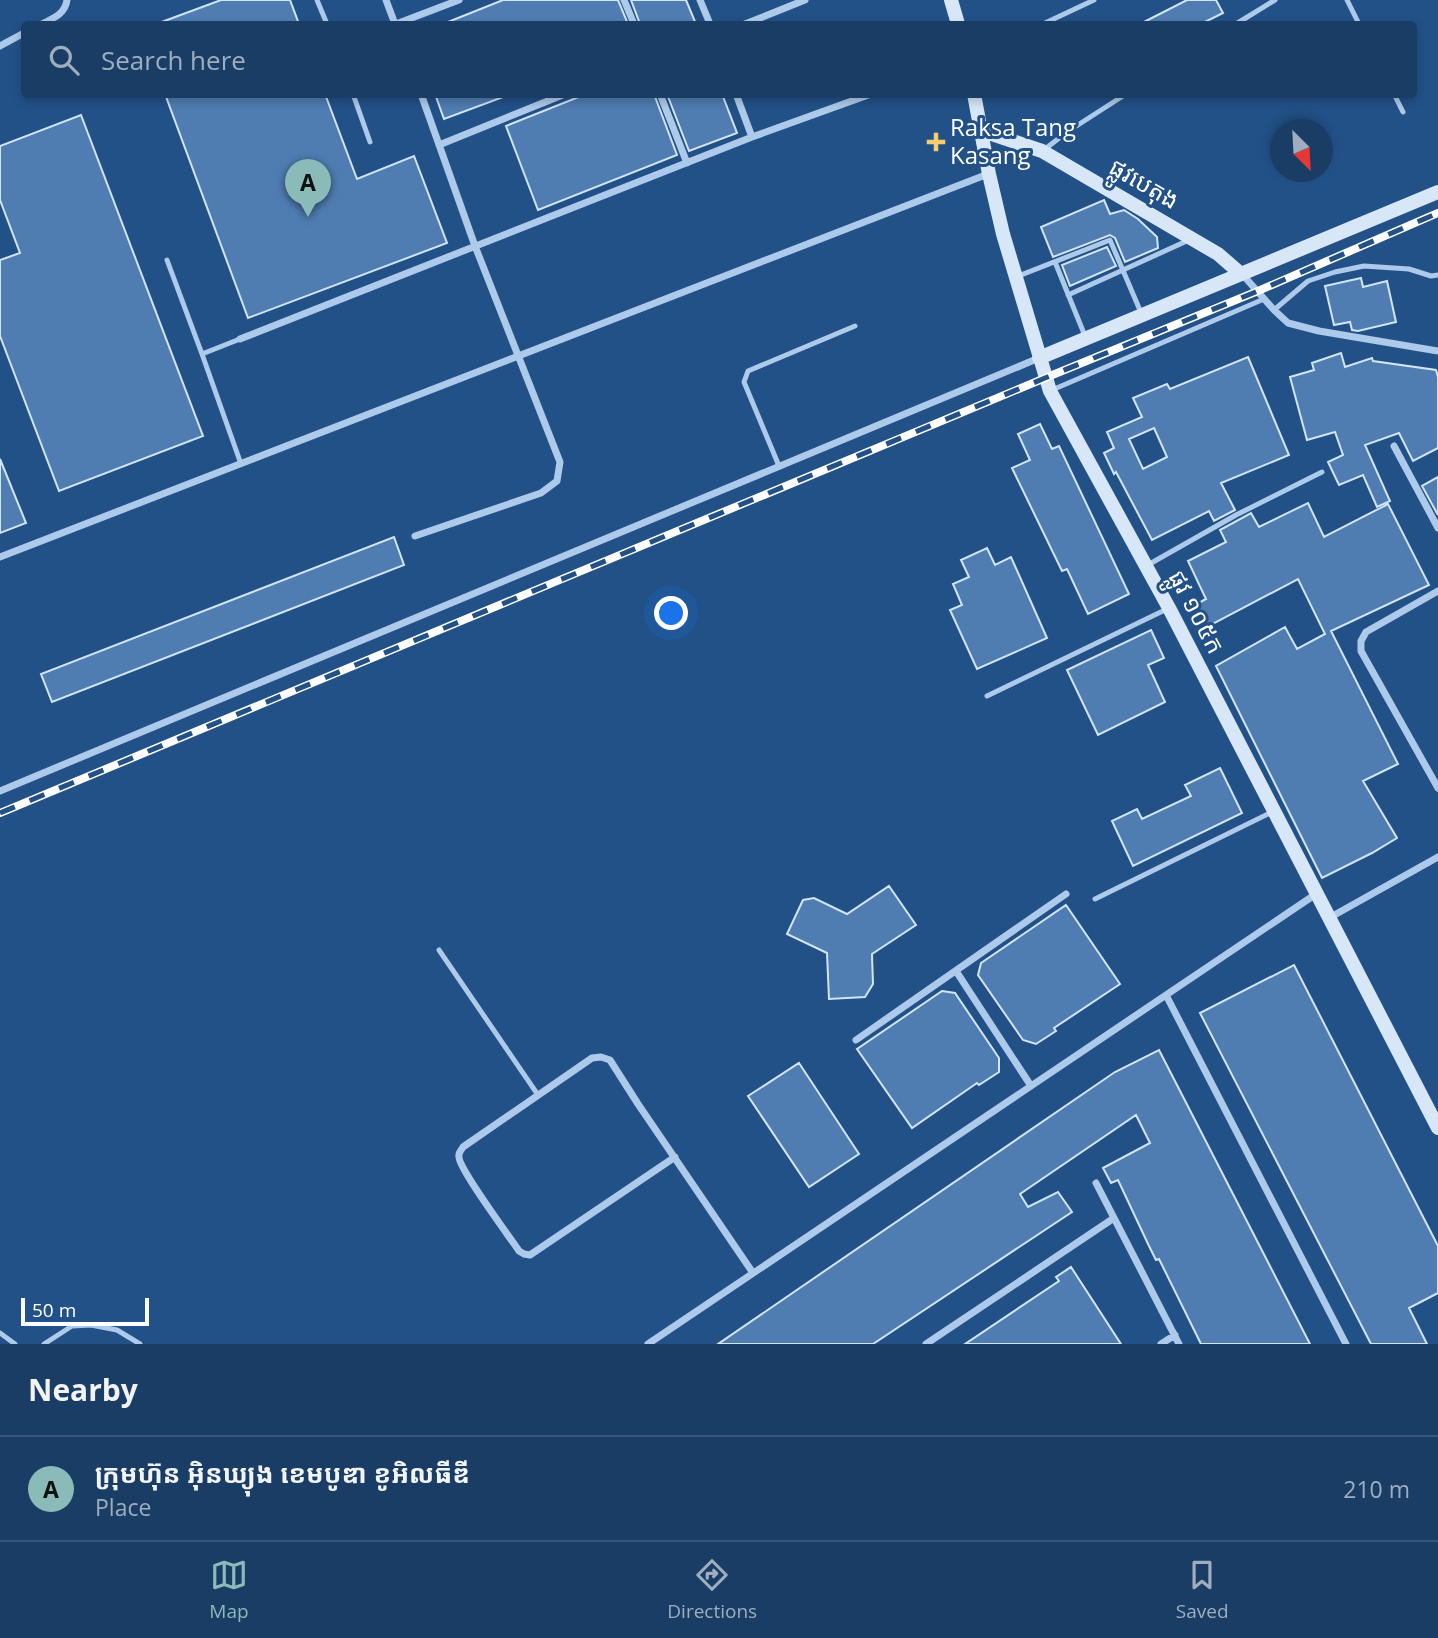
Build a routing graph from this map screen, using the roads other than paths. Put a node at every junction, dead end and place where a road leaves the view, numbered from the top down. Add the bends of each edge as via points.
1 (67, 0) edge
2 (317, 0) edge
3 (386, 0) edge
4 (459, 0) edge
5 (624, 0) edge
6 (700, 0) edge
7 (805, 0) edge
8 (951, 0) edge
9 (1094, 0) edge
10 (1275, 0) edge
11 (1347, 0) edge
12 (48, 21) edge
13 (326, 21) edge
14 (395, 21) edge
15 (404, 21) edge
16 (633, 21) edge
17 (709, 21) edge
18 (752, 21) edge
19 (957, 21) edge
20 (1049, 21) edge
21 (1241, 21) edge
22 (1358, 21) edge
23 (21, 35) edge
24 (0, 46) edge
25 (354, 98) edge
26 (422, 98) edge
27 (555, 98) edge
28 (662, 98) edge
29 (737, 98) edge
30 (860, 98) edge
31 (975, 98) edge
32 (1120, 98) edge
33 (1396, 98) edge
34 (1403, 112) dead end
35 (980, 130) junction
36 (752, 137) junction
37 (370, 142) dead end
38 (439, 145) junction
39 (1042, 151) junction
40 (687, 163) junction
41 (989, 174) junction
42 (1438, 192) edge
43 (1192, 239) junction
44 (475, 246) junction
45 (167, 260) dead end
46 (1055, 262) junction
47 (1123, 270) junction
48 (1241, 274) junction
49 (1438, 275) edge
50 (1016, 278) junction
51 (1068, 295) junction
52 (1264, 299) junction
53 (1274, 310) junction
54 (1142, 315) junction
55 (855, 326) dead end
56 (240, 339) joint
57 (1086, 339) junction
58 (1438, 351) edge
59 (202, 354) junction
60 (519, 356) junction
61 (1039, 358) junction
62 (1050, 391) junction
63 (1394, 446) dead end
64 (240, 464) junction
65 (779, 466) junction
66 (1322, 472) dead end
67 (1438, 527) edge
68 (415, 536) dead end
69 (0, 556) edge
70 (1146, 566) junction
71 (1438, 591) edge
72 (1169, 608) junction
73 (987, 696) dead end
74 (1438, 788) edge
75 (0, 791) edge
76 (1273, 811) junction
77 (1438, 856) edge
78 (1066, 894) dead end
79 (1316, 894) junction
80 (1096, 899) dead end
81 (1328, 918) junction
82 (439, 950) dead end
83 (956, 971) junction
84 (1166, 995) junction
85 (856, 1040) dead end
86 (1031, 1086) junction
87 (538, 1096) junction
88 (1438, 1128) edge
89 (675, 1157) junction
90 (1096, 1183) dead end
91 (1114, 1218) junction
92 (753, 1273) junction
93 (0, 1333) edge
94 (1174, 1335) junction
95 (15, 1344) edge
96 (44, 1344) edge
97 (140, 1344) edge
98 (648, 1344) edge
99 (926, 1344) edge
100 (1161, 1344) edge
101 (1179, 1344) edge
102 (1346, 1344) edge

1 - 12 street via 59,16
2 - 13 lane
3 - 14 street
4 - 15 street
5 - 16 street
6 - 17 street
7 - 18 street
8 - 19 main road
9 - 20 lane
10 - 21 lane
11 - 22 lane
23 - 24 street
25 - 37 lane
26 - 38 street
27 - 38 street
28 - 40 street
29 - 36 street
30 - 36 street
31 - 35 main road, ផ្លូវ ១០៥ក
32 - 39 lane
33 - 34 lane
35 - 39 main road, ផ្លូវបេតុង
35 - 41 main road, ផ្លូវ ១០៥ក
36 - 40 street
38 - 44 street
39 - 43 main road, ផ្លូវបេតុង
40 - 44 street
41 - 50 main road, ផ្លូវ ១០៥ក
41 - 60 street
42 - 48 main road
43 - 47 lane
43 - 48 main road, ផ្លូវបេតុង
44 - 56 street
44 - 60 street
45 - 59 lane
46 - 47 lane via 1110,240
46 - 50 lane
46 - 51 lane
47 - 51 lane
47 - 54 lane
48 - 52 street
48 - 54 main road
49 - 53 lane via 1364,266 1335,272 1308,281
50 - 61 main road, ផ្លូវ ១០៥ក
51 - 57 lane
52 - 53 street
52 - 62 lane
53 - 58 street via 1289,323 1319,331
54 - 57 main road
55 - 65 lane via 748,371 744,382
56 - 59 lane
57 - 61 main road
59 - 64 lane
60 - 64 street
60 - 68 street via 560,462 557,481 541,493
61 - 62 main road, ផ្លូវ ១០៥ក
61 - 65 street
62 - 70 main road, ផ្លូវ ១០៥ក
63 - 67 street
64 - 69 street
65 - 75 street
66 - 70 lane
70 - 72 main road, ផ្លូវ ១០៥ក
71 - 74 street via 1366,632 1361,651
72 - 73 lane
72 - 76 main road, ផ្លូវ ១០៥ក
76 - 79 main road, ផ្លូវ ១០៥ក
76 - 80 lane
77 - 81 street
78 - 83 street
79 - 81 main road, ផ្លូវ ១០៥ក
79 - 84 street
81 - 88 main road, ផ្លូវ ១០៥ក
82 - 87 lane
83 - 85 street
83 - 86 street
84 - 86 street
84 - 102 street
86 - 92 street
87 - 89 street via 592,1058 610,1060
87 - 89 street via 463,1147 458,1159 524,1254 533,1254
89 - 92 street
90 - 91 street
91 - 94 street
91 - 99 street
92 - 98 street
93 - 95 lane
94 - 100 street
94 - 101 street
96 - 97 lane via 72,1326 91,1325 117,1330

